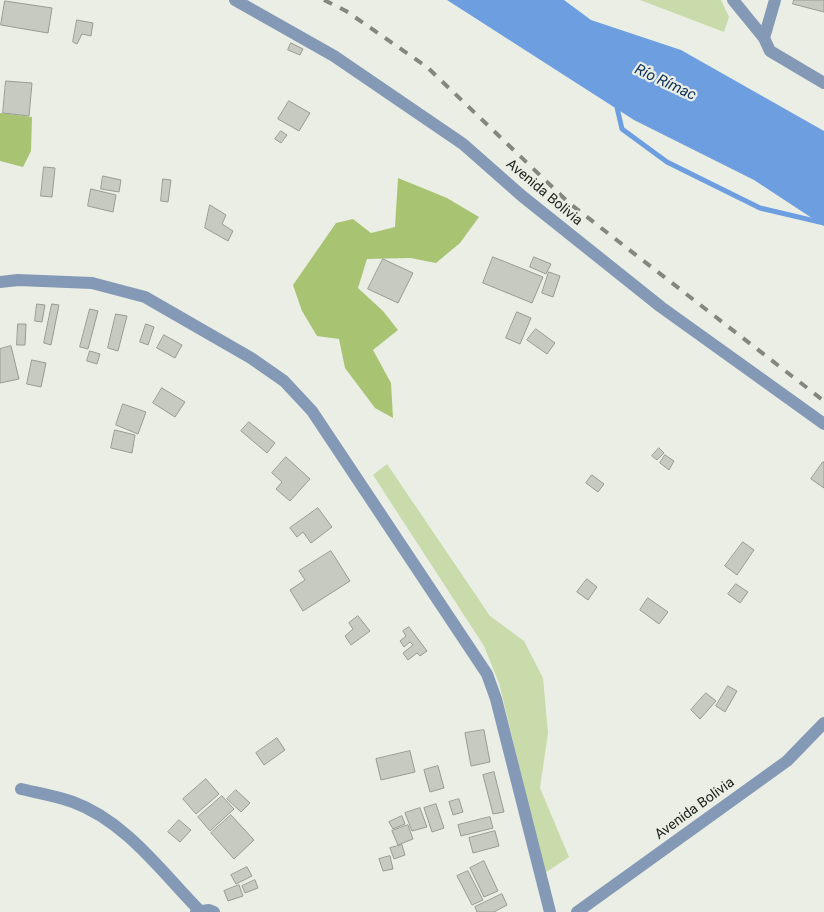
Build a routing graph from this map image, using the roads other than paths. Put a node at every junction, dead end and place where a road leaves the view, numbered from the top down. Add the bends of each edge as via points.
1 (235, 0) edge
2 (733, 0) edge
3 (775, 0) edge
4 (764, 38) junction
5 (824, 83) edge
6 (0, 282) edge
7 (824, 424) edge
8 (824, 723) edge
9 (21, 789) dead end
10 (197, 911) edge
11 (214, 912) edge
12 (550, 912) edge
13 (577, 912) edge

1 - 7 street, Avenida Bolivia via 334,56 463,144 661,308
2 - 4 street
3 - 4 street
4 - 5 street via 770,51
6 - 12 street via 92,283 144,296 251,358 284,381 312,411 487,674
8 - 13 street, Avenida Bolivia via 787,761
9 - 10 street via 73,802 112,822 159,867
10 - 11 street

